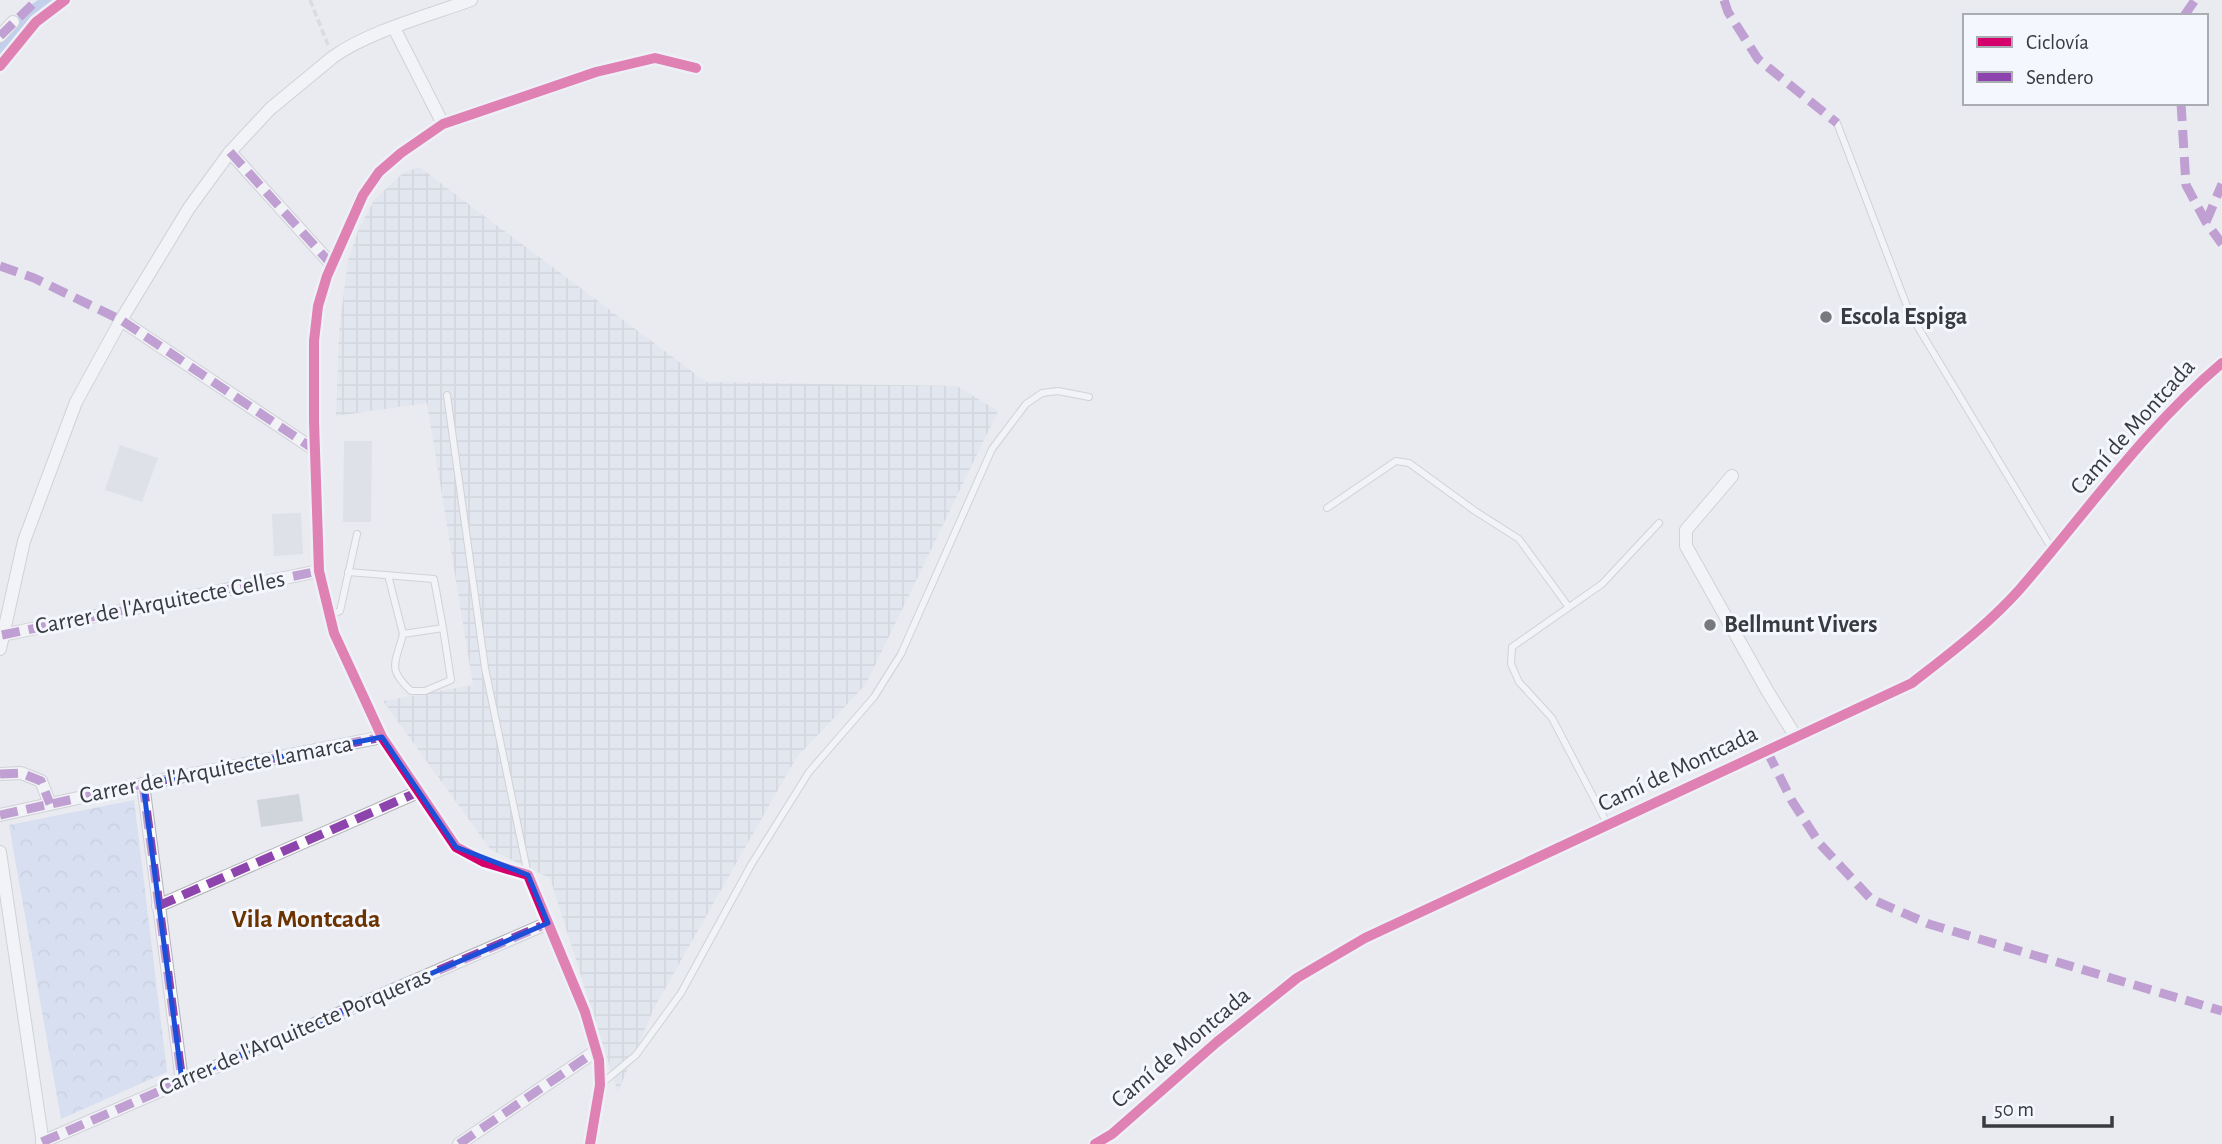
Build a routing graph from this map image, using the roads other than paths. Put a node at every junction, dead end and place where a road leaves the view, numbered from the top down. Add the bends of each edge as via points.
1 (471, 0) edge
2 (13, 22) dead end
3 (394, 28) junction
4 (0, 36) edge
5 (696, 68) dead end
6 (1836, 123) dead end
7 (443, 124) junction
8 (230, 152) junction
9 (332, 265) junction
10 (121, 320) junction
11 (2222, 363) edge
12 (447, 396) dead end
13 (1089, 397) dead end
14 (315, 450) junction
15 (1732, 477) dead end
16 (1327, 508) dead end
17 (1659, 523) dead end
18 (357, 534) dead end
19 (2052, 549) junction
20 (319, 571) junction
21 (348, 572) junction
22 (388, 575) junction
23 (1568, 606) junction
24 (330, 615) junction
25 (443, 628) junction
26 (403, 634) junction
27 (1, 642) edge
28 (382, 737) junction
29 (1796, 737) junction
30 (0, 774) edge
31 (143, 784) junction
32 (418, 792) junction
33 (50, 804) junction
34 (0, 815) edge
35 (1608, 825) junction
36 (0, 852) edge
37 (528, 875) junction
38 (158, 906) junction
39 (548, 923) junction
40 (596, 1051) junction
41 (181, 1081) junction
42 (600, 1085) junction
43 (43, 1143) edge
44 (459, 1144) edge
45 (590, 1144) edge
46 (1095, 1144) edge

1 - 3 street
2 - 4 street
3 - 7 street
3 - 8 street via 333,57 270,109
5 - 7 street via 655,58 596,72
6 - 19 lane via 1910,314
7 - 9 street via 379,172 363,195
8 - 9 street
8 - 10 street via 189,208
9 - 14 street via 318,306 314,341
10 - 14 street
10 - 27 street via 71,415 24,541
11 - 19 street, Camí de Montcada via 2154,431
12 - 37 lane via 485,668
13 - 42 lane via 1042,393 1026,404 992,449 901,654 874,697 809,772 751,865 681,993 636,1055
14 - 20 street
15 - 29 street via 1686,530 1686,546
16 - 23 lane via 1396,461 1409,463 1519,539
17 - 23 lane via 1602,584
18 - 21 lane
19 - 29 street, Camí de Montcada via 2019,590 1962,644 1912,682
20 - 24 street
20 - 27 street, Carrer de l'Arquitecte Celles
21 - 22 lane
21 - 24 lane via 340,611
22 - 25 lane via 434,579
22 - 26 lane
23 - 35 lane via 1512,647 1511,664 1552,718
24 - 28 street
25 - 26 lane
25 - 26 lane via 451,680 425,691 411,691 397,678 394,665
28 - 31 street, Carrer de l'Arquitecte Lamarca
28 - 32 street
29 - 35 street, Camí de Montcada
30 - 33 street, Carrer de l'Arquitecte Lamarca via 21,773 41,781
31 - 33 street, Carrer de l'Arquitecte Lamarca
31 - 38 street
32 - 37 street via 456,847 484,862
32 - 38 street
33 - 34 street, Carrer de l'Arquitecte Lamarca
35 - 46 street, Camí de Montcada via 1365,938 1297,978
36 - 43 street
37 - 39 street
38 - 41 street
39 - 40 street
39 - 41 street, Carrer de l'Arquitecte Porqueras
40 - 42 street
40 - 44 street
41 - 43 street, Carrer de l'Arquitecte Porqueras
42 - 45 street

